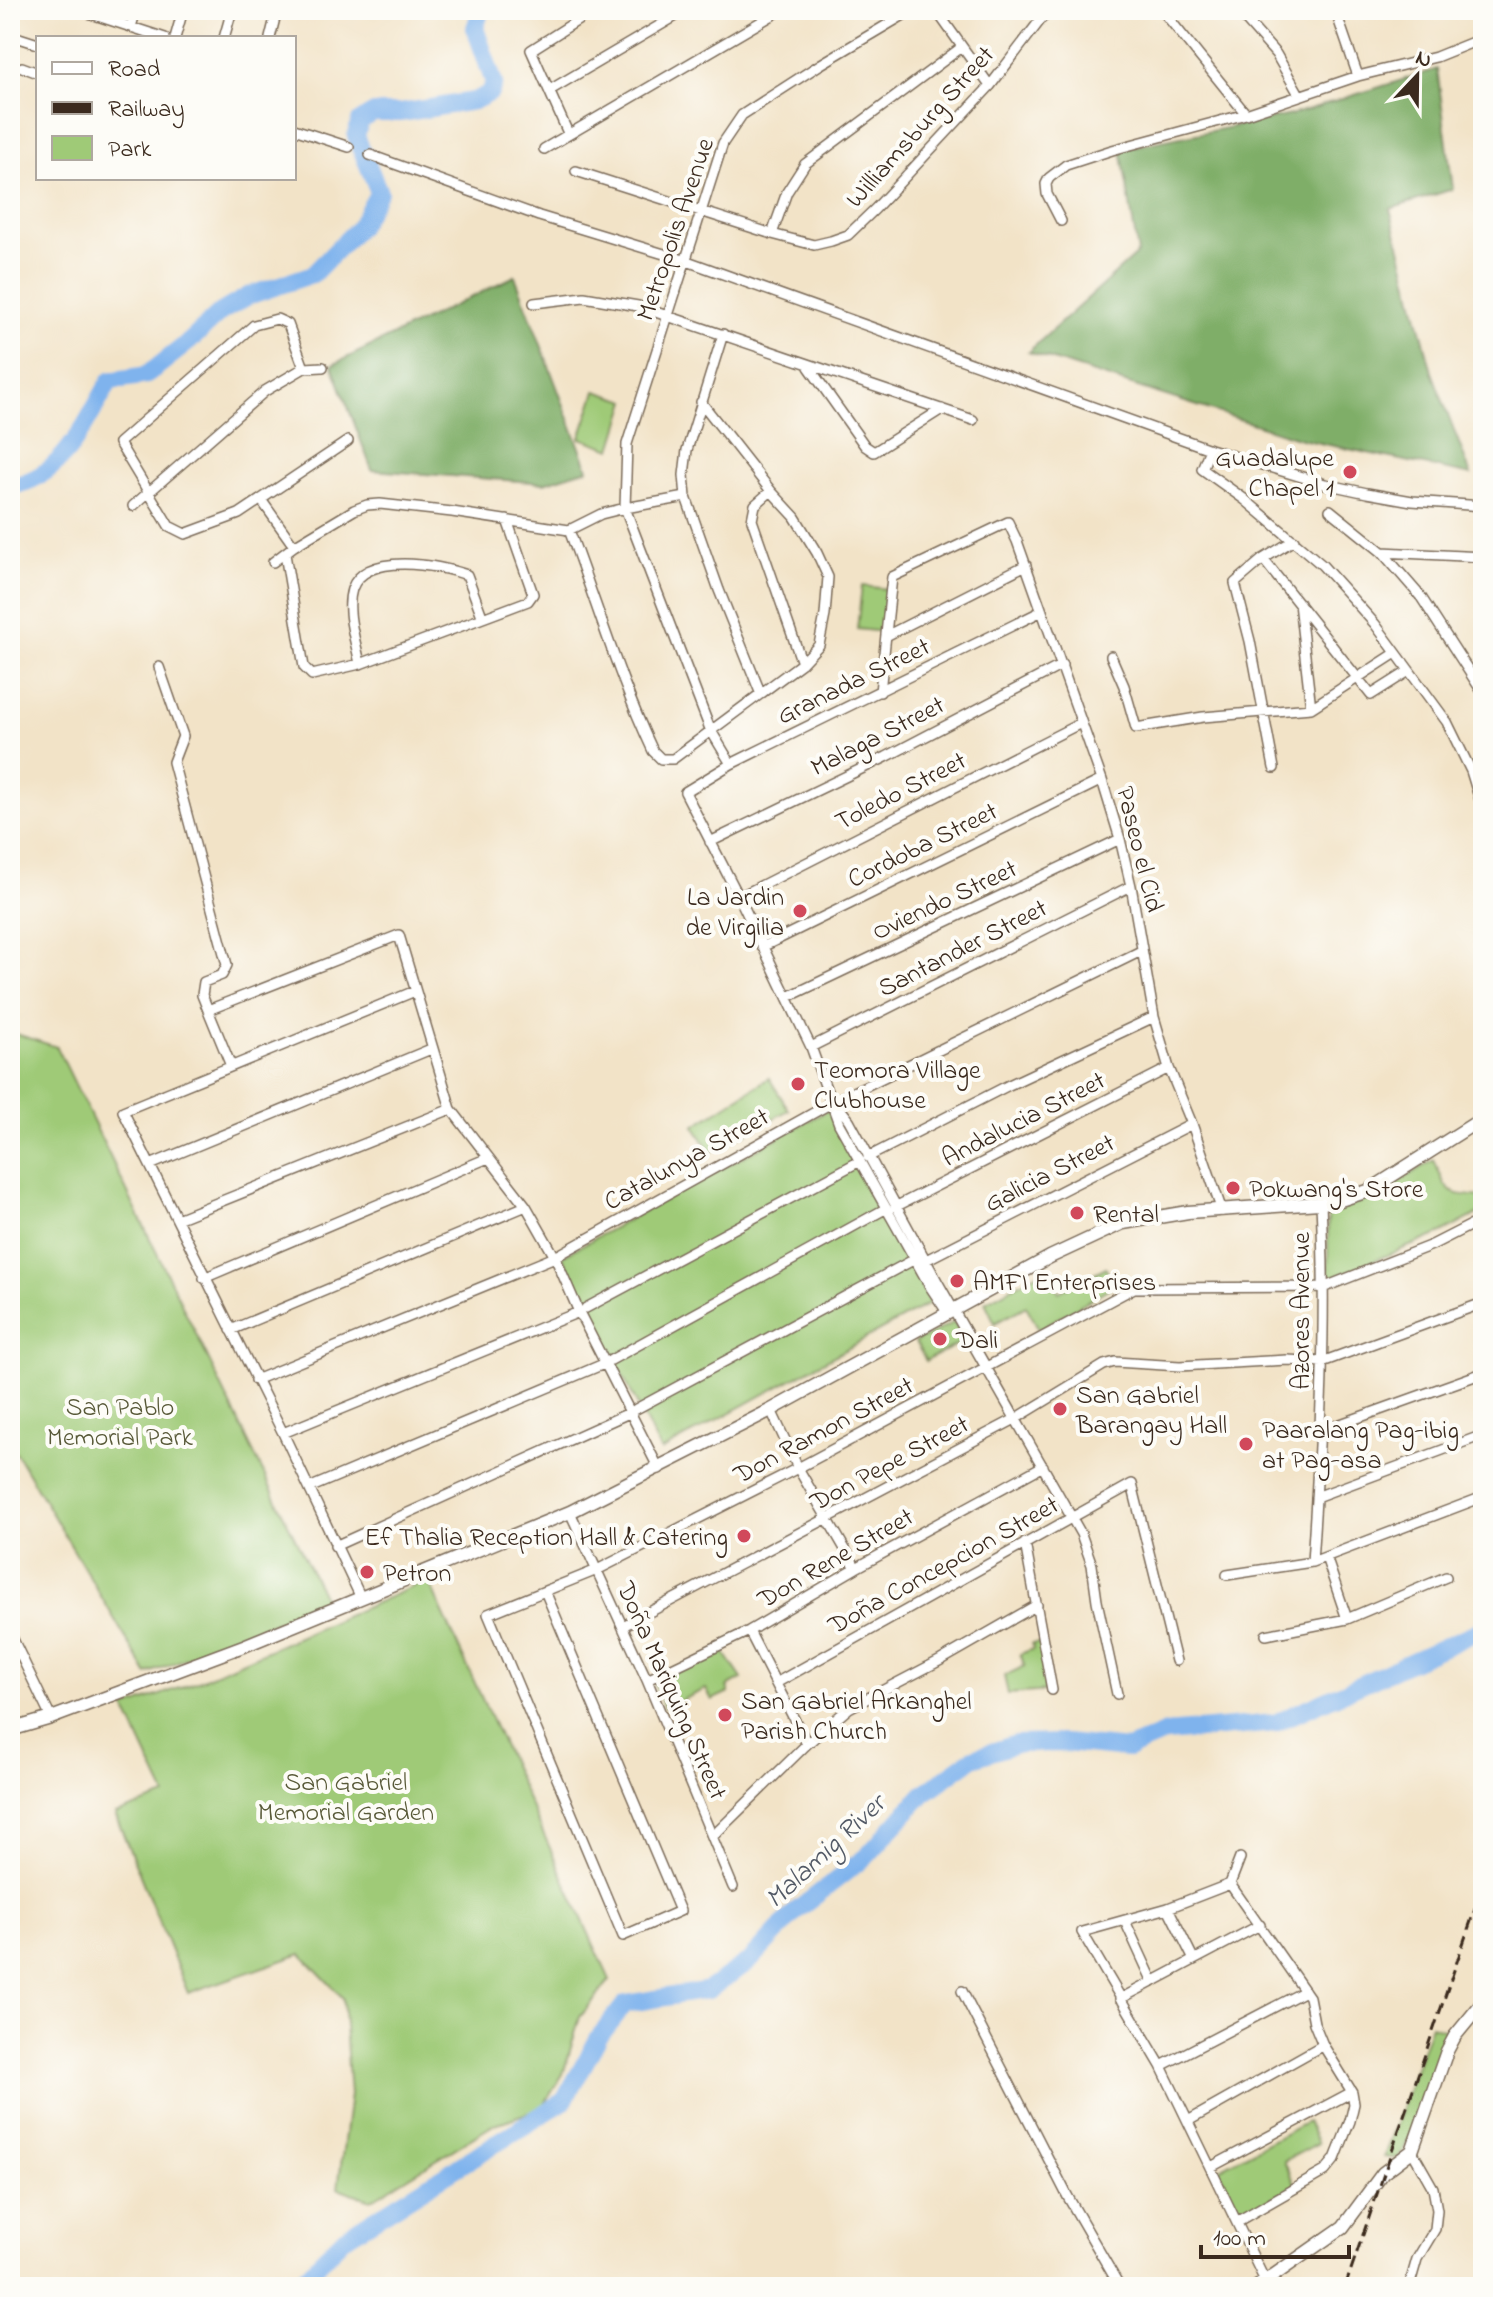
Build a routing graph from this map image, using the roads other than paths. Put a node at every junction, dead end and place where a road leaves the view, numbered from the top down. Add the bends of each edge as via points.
1 (79, 10) edge
2 (136, 10) edge
3 (183, 10) edge
4 (232, 10) edge
5 (277, 10) edge
6 (594, 10) edge
7 (686, 10) edge
8 (781, 10) edge
9 (912, 10) edge
10 (936, 10) edge
11 (1048, 10) edge
12 (1162, 10) edge
13 (1237, 10) edge
14 (93, 12) edge
15 (1339, 21) dead end
16 (131, 27) junction
17 (10, 35) edge
18 (159, 36) edge
19 (176, 36) edge
20 (225, 36) edge
21 (270, 36) edge
22 (1483, 38) edge
23 (36, 43) edge
24 (962, 47) junction
25 (22, 67) dead end
26 (36, 72) edge
27 (1358, 76) junction
28 (990, 86) junction
29 (550, 90) junction
30 (1300, 96) junction
31 (1246, 114) junction
32 (296, 130) edge
33 (568, 133) junction
34 (349, 147) dead end
35 (544, 149) dead end
36 (370, 155) dead end
37 (576, 171) dead end
38 (702, 213) junction
39 (1061, 221) dead end
40 (772, 234) junction
41 (687, 261) junction
42 (534, 303) dead end
43 (668, 314) junction
44 (723, 334) junction
45 (808, 366) junction
46 (323, 367) dead end
47 (304, 368) junction
48 (701, 402) junction
49 (942, 409) junction
50 (973, 420) dead end
51 (348, 441) dead end
52 (1210, 449) junction
53 (771, 491) junction
54 (147, 492) junction
55 (686, 497) junction
56 (262, 501) junction
57 (133, 506) dead end
58 (1483, 506) edge
59 (625, 508) junction
60 (1330, 510) dead end
61 (507, 520) junction
62 (569, 530) junction
63 (1294, 540) junction
64 (294, 546) junction
65 (1382, 552) junction
66 (285, 554) junction
67 (1483, 557) edge
68 (1263, 559) junction
69 (273, 562) dead end
70 (1026, 565) junction
71 (1299, 603) junction
72 (1042, 611) junction
73 (482, 616) junction
74 (886, 636) junction
75 (1396, 653) junction
76 (1111, 656) dead end
77 (802, 663) junction
78 (360, 664) junction
79 (1062, 665) junction
80 (159, 667) dead end
81 (1409, 671) junction
82 (1359, 677) junction
83 (760, 692) junction
84 (880, 692) junction
85 (1483, 693) edge
86 (1311, 708) junction
87 (1264, 712) junction
88 (1081, 723) junction
89 (710, 729) junction
90 (731, 764) junction
91 (1274, 768) dead end
92 (1102, 780) junction
93 (1483, 810) edge
94 (1120, 839) junction
95 (710, 842) junction
96 (1131, 886) junction
97 (739, 897) junction
98 (762, 947) junction
99 (1141, 951) junction
100 (415, 991) junction
101 (788, 997) junction
102 (208, 1010) junction
103 (1154, 1017) junction
104 (811, 1047) junction
105 (431, 1049) junction
106 (231, 1066) junction
107 (1169, 1068) junction
108 (832, 1099) junction
109 (451, 1109) junction
110 (1483, 1118) edge
111 (1192, 1124) junction
112 (488, 1158) junction
113 (864, 1159) junction
114 (150, 1165) junction
115 (1321, 1204) junction
116 (526, 1206) junction
117 (890, 1208) junction
118 (1222, 1211) junction
119 (177, 1219) junction
120 (1483, 1219) edge
121 (555, 1257) junction
122 (915, 1259) junction
123 (926, 1260) junction
124 (204, 1278) junction
125 (1325, 1287) junction
126 (1483, 1303) edge
127 (582, 1310) junction
128 (950, 1310) junction
129 (231, 1330) junction
130 (608, 1361) junction
131 (1322, 1362) junction
132 (987, 1367) junction
133 (1483, 1373) edge
134 (255, 1380) junction
135 (771, 1410) junction
136 (632, 1411) junction
137 (1017, 1418) junction
138 (1321, 1431) junction
139 (283, 1433) junction
140 (1483, 1435) edge
141 (1043, 1466) junction
142 (798, 1468) junction
143 (659, 1469) junction
144 (309, 1488) junction
145 (1316, 1497) junction
146 (1483, 1497) edge
147 (570, 1512) junction
148 (829, 1518) junction
149 (1071, 1518) junction
150 (1025, 1543) junction
151 (335, 1546) junction
152 (1326, 1557) junction
153 (1312, 1562) junction
154 (856, 1568) junction
155 (597, 1570) junction
156 (1227, 1575) dead end
157 (1446, 1577) dead end
158 (545, 1591) junction
159 (361, 1598) junction
160 (1037, 1605) junction
161 (1347, 1619) junction
162 (623, 1626) junction
163 (749, 1631) junction
164 (10, 1633) edge
165 (1266, 1635) dead end
166 (1176, 1661) dead end
167 (647, 1680) junction
168 (776, 1683) junction
169 (1052, 1690) dead end
170 (1117, 1694) dead end
171 (51, 1718) junction
172 (10, 1730) edge
173 (807, 1744) junction
174 (713, 1836) junction
175 (1240, 1858) dead end
176 (1230, 1884) junction
177 (733, 1887) dead end
178 (1168, 1908) junction
179 (1125, 1921) junction
180 (1260, 1925) junction
181 (1194, 1960) junction
182 (1153, 1982) junction
183 (962, 1991) dead end
184 (1305, 1991) junction
185 (1120, 1999) junction
186 (1483, 2002) edge
187 (1323, 2045) junction
188 (1161, 2066) junction
189 (1352, 2092) junction
190 (1188, 2121) junction
191 (1412, 2151) junction
192 (1211, 2167) junction
193 (1238, 2221) junction
194 (1261, 2284) edge
195 (1120, 2287) edge
196 (1409, 2287) edge

1 - 14 street
2 - 16 street
3 - 19 street
4 - 20 street
5 - 21 street
6 - 29 street via 531,50
7 - 29 street
8 - 33 street
9 - 38 street, Metropolis Avenue via 742,115 723,143
10 - 24 street
11 - 28 street, Williamsburg Street
12 - 31 street
13 - 30 street via 1276,54
14 - 16 street
15 - 27 street
16 - 18 street
17 - 23 street
22 - 27 street via 1436,57
24 - 28 street
24 - 40 street via 805,164 787,192
25 - 26 street
27 - 30 street
28 - 40 street, Williamsburg Street via 848,235 814,245
29 - 33 street
30 - 31 street
31 - 39 street via 1066,165 1046,184
32 - 34 street
33 - 35 street
36 - 41 street via 539,216
37 - 38 street, Williamsburg Street
38 - 40 street, Williamsburg Street
38 - 41 street, Metropolis Avenue
41 - 43 street, Metropolis Avenue
41 - 52 street
42 - 43 street via 593,298
43 - 44 street
43 - 59 street, Metropolis Avenue via 627,444
44 - 45 street
44 - 48 street
45 - 49 street
45 - 49 street via 874,452
46 - 47 street
47 - 54 street via 265,391
47 - 54 street via 288,324 277,319 254,325 119,443
48 - 53 street
48 - 55 street via 687,450
49 - 50 street
51 - 56 street
52 - 58 street via 1367,493
52 - 63 street via 1202,469
53 - 77 street via 755,505 752,520
53 - 77 street via 795,517 828,577 819,645
54 - 56 street via 169,526 185,534
54 - 57 street
55 - 59 street
55 - 83 street
56 - 64 street
59 - 62 street
59 - 89 street
60 - 65 street
61 - 62 street
61 - 64 street via 367,505
61 - 73 street via 533,594 528,601
62 - 89 street via 616,667 653,751 661,759 673,759
63 - 68 street
63 - 75 street via 1333,577
64 - 66 street
65 - 67 street
65 - 85 street via 1421,597
66 - 69 street
66 - 78 street via 305,672
68 - 71 street
68 - 87 street via 1235,583
70 - 72 street, Paseo el Cid
70 - 74 street
70 - 74 street, Paseo el Cid via 1008,522 892,577
71 - 82 street
71 - 86 street
72 - 79 street, Paseo el Cid
72 - 84 street, Granada Street
73 - 78 street
73 - 78 street via 467,575 409,564 377,567 359,577 351,591
74 - 84 street
75 - 81 street
75 - 82 street
76 - 87 street via 1136,728
77 - 83 street
79 - 88 street, Paseo el Cid
79 - 95 street, Malaga Street
80 - 102 street via 183,736 173,762 227,965 222,975 204,982
81 - 82 street via 1371,695
81 - 93 street via 1447,722
82 - 86 street
83 - 89 street
84 - 90 street, Granada Street
86 - 87 street
87 - 91 street
88 - 92 street, Paseo el Cid
88 - 97 street, Toledo Street
89 - 90 street
90 - 95 street, Granada Street via 685,792
92 - 94 street, Paseo el Cid
92 - 98 street, Cordoba Street
94 - 96 street, Paseo el Cid
94 - 101 street, Oviendo Street
95 - 97 street
96 - 99 street, Paseo el Cid
96 - 104 street, Santander Street
97 - 98 street
98 - 101 street
99 - 103 street, Paseo el Cid
99 - 108 street, Catalunya Street
100 - 102 street via 399,935
100 - 105 street
100 - 106 street
101 - 104 street
102 - 106 street
103 - 107 street, Paseo el Cid
103 - 113 street
104 - 108 street
105 - 109 street
105 - 114 street
106 - 114 street via 123,1111
107 - 111 street, Paseo el Cid
107 - 117 street, Andalucia Street
108 - 113 street via 839,1124
108 - 121 street, Catalunya Street
109 - 112 street
109 - 119 street
110 - 115 street via 1368,1191
111 - 118 street, Paseo el Cid
111 - 123 street, Galicia Street
112 - 116 street
112 - 124 street
113 - 117 street
113 - 127 street
114 - 119 street
115 - 118 street
115 - 125 street, Azores Avenue
116 - 121 street
116 - 129 street
117 - 122 street
117 - 123 street
117 - 130 street, Andalucia Street
118 - 128 street via 1123,1223
119 - 124 street
120 - 125 street
121 - 127 street
121 - 134 street, Catalunya Street
122 - 128 street
122 - 136 street
123 - 128 street
124 - 129 street
125 - 131 street, Azores Avenue
125 - 132 street, Don Ramon Street via 1134,1288
126 - 131 street
127 - 130 street
127 - 139 street
128 - 132 street
128 - 135 street
129 - 134 street
130 - 136 street
130 - 144 street, Andalucia Street
131 - 137 street, Don Pepe Street via 1115,1362
131 - 138 street, Azores Avenue
132 - 137 street
132 - 142 street, Don Ramon Street
133 - 138 street
134 - 139 street
135 - 142 street
135 - 143 street
136 - 143 street
136 - 151 street
137 - 141 street
137 - 148 street, Don Pepe Street
138 - 145 street, Azores Avenue
139 - 144 street
140 - 145 street
141 - 149 street
141 - 154 street, Don Rene Street
142 - 148 street
142 - 155 street, Don Ramon Street
143 - 147 street
144 - 151 street
145 - 153 street, Azores Avenue
146 - 152 street
147 - 155 street, Doña Mariquing Street
147 - 159 street
148 - 154 street
148 - 162 street, Don Pepe Street
149 - 150 street, Doña Concepcion Street
149 - 166 street, Doña Concepcion Street via 1132,1484
149 - 170 street via 1088,1549
150 - 160 street
150 - 168 street, Doña Concepcion Street
151 - 159 street
152 - 153 street
152 - 161 street
153 - 156 street
154 - 163 street, Don Rene Street
155 - 158 street, Don Ramon Street
155 - 162 street, Doña Mariquing Street
157 - 161 street
158 - 158 street, Don Ramon Street via 680,1911 623,1936 488,1614
159 - 171 street
160 - 169 street
160 - 173 street via 858,1703
161 - 165 street
162 - 167 street, Doña Mariquing Street
163 - 167 street, Don Rene Street
163 - 168 street
164 - 171 street
167 - 174 street, Doña Mariquing Street
168 - 173 street
171 - 172 street
173 - 174 street
174 - 177 street, Doña Mariquing Street
175 - 176 street
176 - 178 street
176 - 180 street
178 - 179 street
178 - 181 street
179 - 182 street
179 - 185 street via 1082,1932
180 - 181 street
180 - 184 street
181 - 182 street
182 - 185 street
183 - 195 street
184 - 187 street
184 - 188 street
185 - 188 street
186 - 191 street via 1447,2051
187 - 189 street
187 - 190 street
188 - 190 street
189 - 192 street
189 - 193 street via 1350,2121 1325,2171
190 - 192 street
191 - 194 street via 1383,2173 1343,2227
191 - 196 street via 1433,2188 1437,2210 1435,2229 1417,2259
192 - 193 street
193 - 194 street

